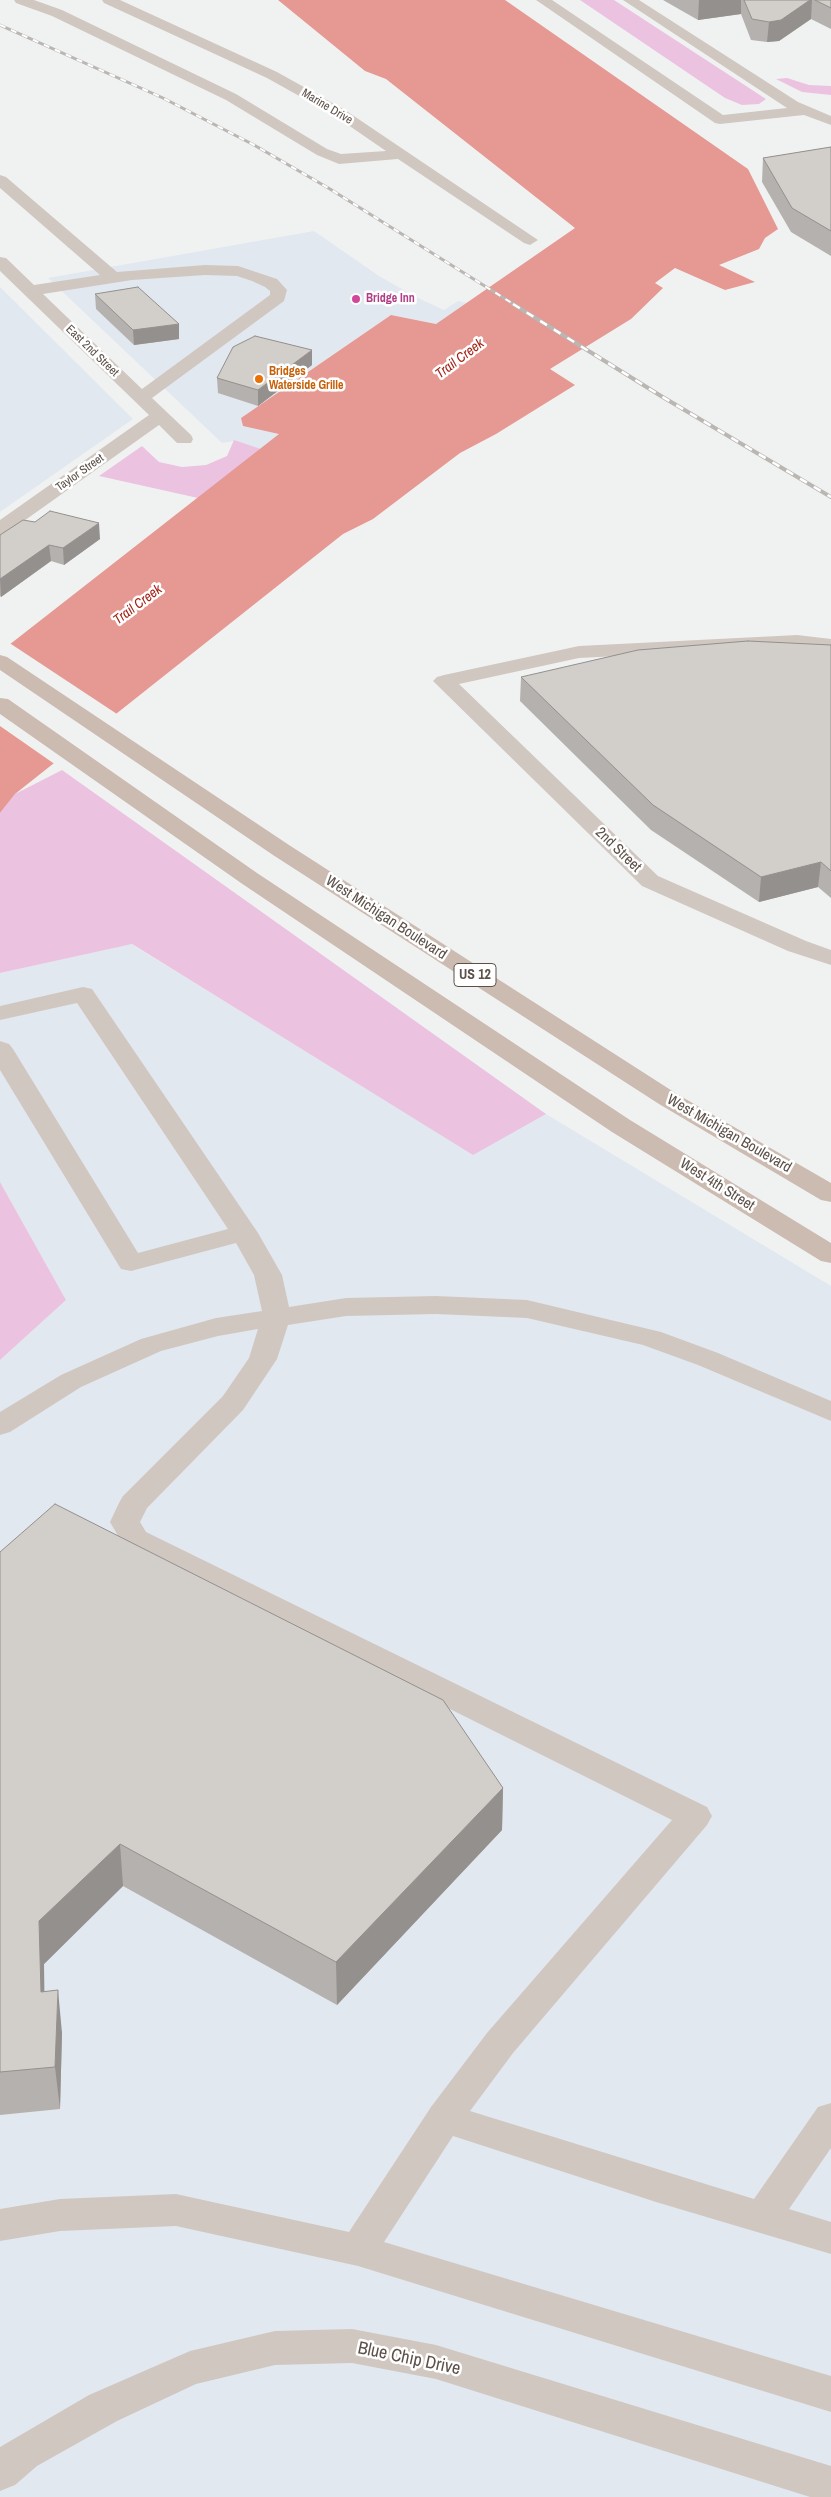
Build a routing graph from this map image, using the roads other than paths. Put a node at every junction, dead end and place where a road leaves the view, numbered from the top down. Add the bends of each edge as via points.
1 (21, 0) edge
2 (109, 0) edge
3 (543, 0) edge
4 (630, 0) edge
5 (806, 110) junction
6 (831, 121) edge
7 (402, 154) junction
8 (3, 187) edge
9 (530, 240) dead end
10 (0, 262) edge
11 (114, 278) junction
12 (30, 291) junction
13 (141, 398) junction
14 (160, 416) junction
15 (184, 439) dead end
16 (0, 529) edge
17 (831, 645) edge
18 (0, 661) edge
19 (0, 704) edge
20 (831, 958) edge
21 (0, 1013) edge
22 (0, 1048) edge
23 (831, 1194) edge
24 (244, 1233) junction
25 (823, 1250) edge
26 (277, 1316) junction
27 (831, 1412) edge
28 (0, 1424) edge
29 (444, 2118) junction
30 (831, 2118) edge
31 (762, 2218) junction
32 (0, 2225) edge
33 (831, 2238) edge
34 (358, 2250) junction
35 (831, 2394) edge
36 (0, 2472) edge
37 (831, 2485) edge

1 - 7 street via 57,12 231,97 331,156 339,159
2 - 7 street, Marine Drive via 272,75 340,113
3 - 5 street via 720,120
4 - 5 street via 793,105
5 - 6 street
7 - 9 street, Marine Drive
8 - 11 street
10 - 12 street, East 2nd Street
11 - 12 street
11 - 13 street via 174,271 238,271 271,283 279,290 278,297
12 - 13 street, East 2nd Street
13 - 14 street, East 2nd Street
14 - 15 street, East 2nd Street
14 - 16 street, Taylor Street
17 - 20 street, 2nd Street via 798,640 579,652 444,681 650,881
18 - 23 main road, West Michigan Boulevard / US 12 via 281,850 668,1099
19 - 25 main road, West 4th Street via 249,878 620,1126
21 - 24 street via 82,994
22 - 24 street via 131,1264
24 - 26 street via 268,1275
26 - 27 street via 346,1307 436,1305 527,1309 651,1338
26 - 28 street via 216,1327 151,1345 71,1381
26 - 29 street via 263,1359 233,1403 134,1503 125,1522 135,1539 695,1816 500,2043
29 - 31 street
29 - 34 street
30 - 31 street
31 - 33 street
32 - 34 street via 60,2216 176,2210
34 - 35 street
36 - 37 street, Blue Chip Drive via 23,2452 103,2408 190,2368 275,2348 352,2346 436,2362

